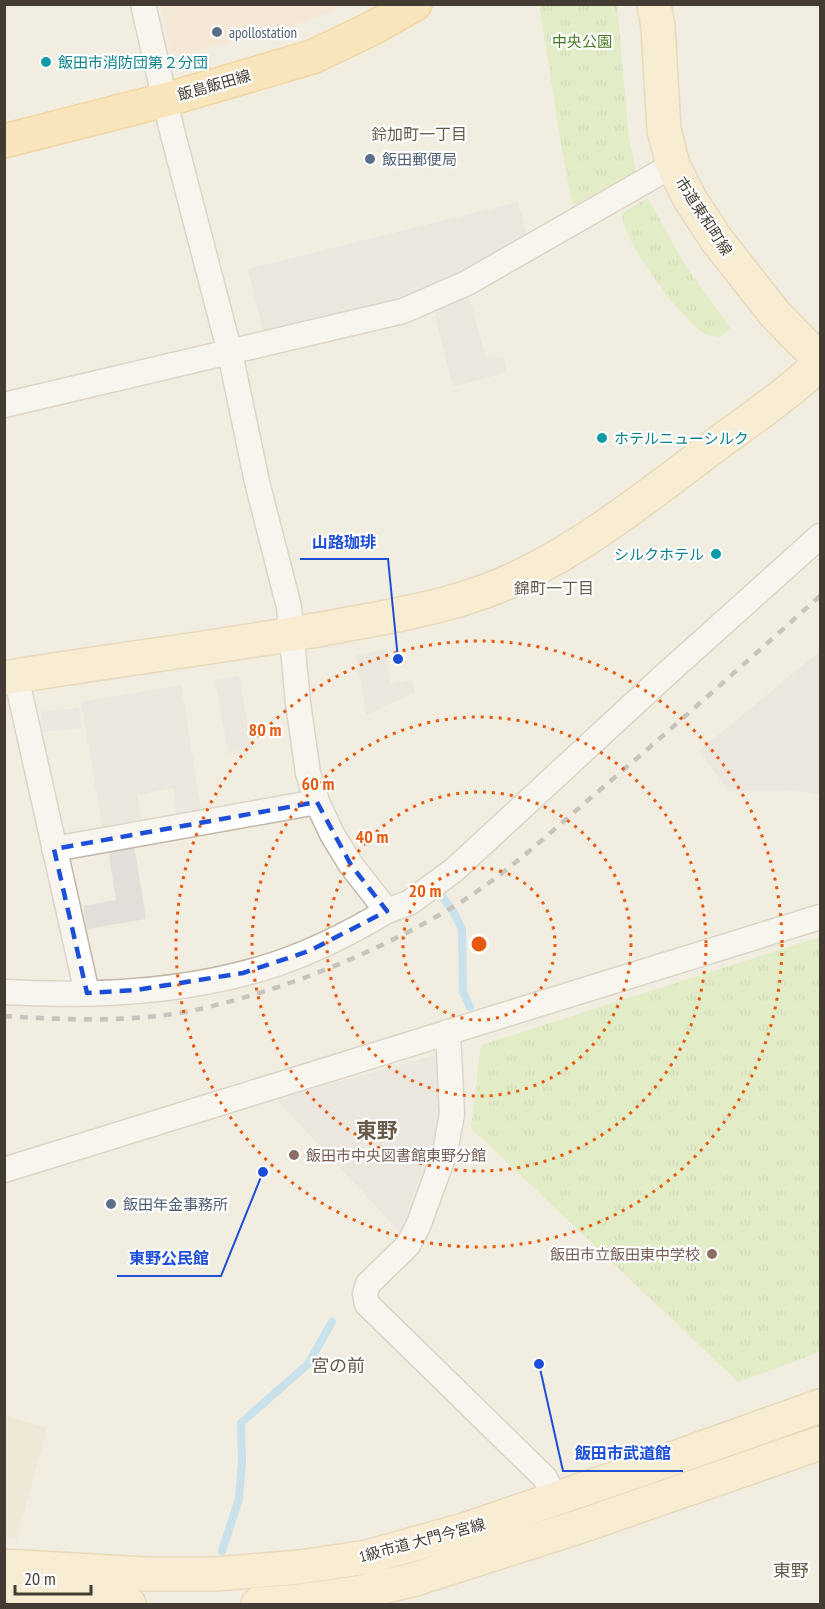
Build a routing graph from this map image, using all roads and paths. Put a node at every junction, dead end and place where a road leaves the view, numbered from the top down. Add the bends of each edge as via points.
1 (143, 4) edge
2 (415, 4) edge
3 (654, 4) edge
4 (165, 100) junction
5 (4, 141) edge
6 (672, 165) junction
7 (230, 353) junction
8 (817, 372) edge
9 (4, 405) edge
10 (820, 536) edge
11 (293, 634) junction
12 (10, 677) edge
13 (317, 802) junction
14 (54, 849) junction
15 (387, 911) junction
16 (820, 917) edge
17 (4, 992) edge
18 (87, 993) junction
19 (448, 1032) junction
20 (4, 1170) edge
21 (820, 1406) edge
22 (820, 1443) edge
23 (555, 1499) junction
24 (4, 1566) edge
25 (4, 1599) edge
26 (129, 1605) edge
27 (258, 1605) edge

1 - 4 street
2 - 4 main road, 飯島飯田線 via 312,57
3 - 6 street, 市道東和町線 via 664,130
4 - 5 main road, 飯島飯田線
4 - 7 street
6 - 7 street via 467,283 403,311
6 - 8 street, 市道東和町線 via 716,239
7 - 9 street
7 - 11 street
8 - 11 street via 640,501 518,577 471,597 434,607
10 - 15 street via 454,870 409,903
11 - 12 street
11 - 13 street via 303,747
12 - 14 street
13 - 14 street
13 - 15 street via 351,866
14 - 18 street
15 - 18 street via 309,951 243,973 136,990
16 - 19 street
17 - 18 street
19 - 20 street
19 - 23 street via 452,1114 445,1152 418,1226 408,1245 368,1284 367,1304 544,1478
21 - 23 street, 1級市道 大門今宮線
22 - 27 street via 412,1580 356,1593
23 - 24 street, 1級市道 大門今宮線 via 367,1557 300,1567 216,1574 145,1574
25 - 26 street

